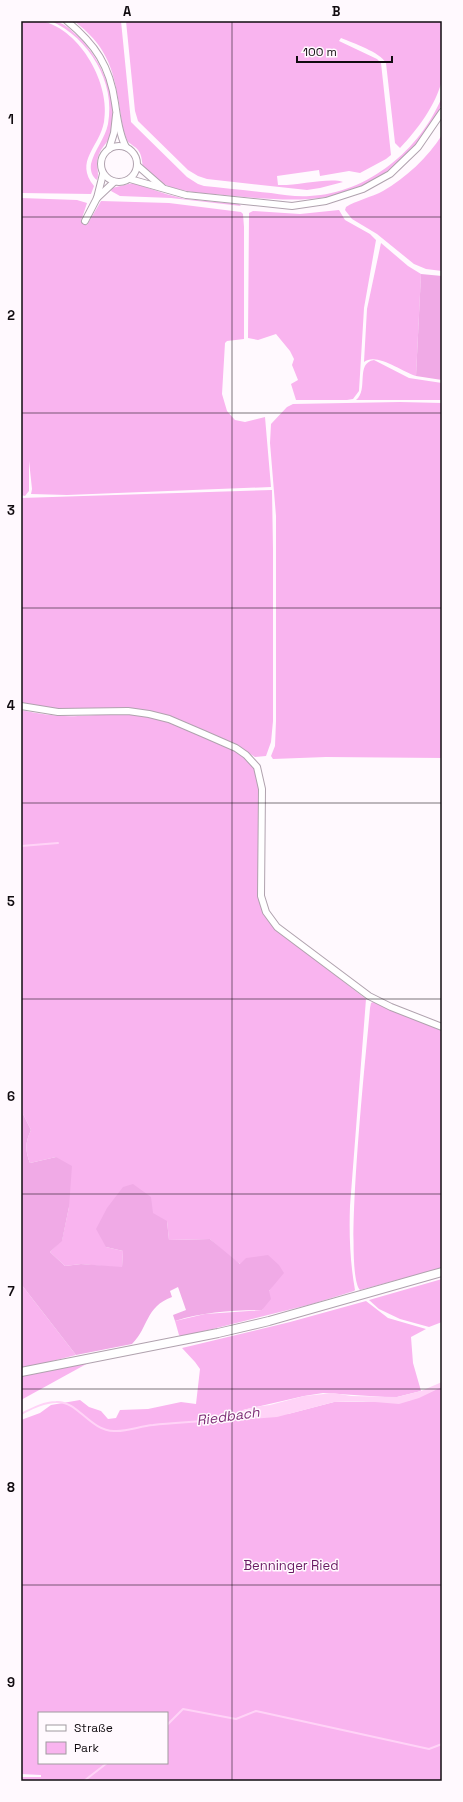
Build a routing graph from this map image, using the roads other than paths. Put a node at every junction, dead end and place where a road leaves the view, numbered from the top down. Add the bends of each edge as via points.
1 (66, 21) edge
2 (116, 112) junction
3 (442, 112) edge
4 (126, 147) junction
5 (109, 149) junction
6 (138, 166) junction
7 (103, 174) junction
8 (130, 179) junction
9 (114, 182) junction
10 (164, 188) junction
11 (97, 198) junction
12 (85, 221) dead end
13 (21, 706) edge
14 (442, 1027) edge
15 (442, 1272) edge
16 (22, 1372) edge

1 - 2 street via 89,41 101,57 111,83
2 - 4 street
2 - 5 street
3 - 10 street via 424,140 401,164 377,182 352,194 292,206 186,195
4 - 5 street
4 - 6 street via 136,156
5 - 7 street via 101,160
6 - 8 street
6 - 10 street
7 - 9 street
7 - 11 street
8 - 9 street
8 - 10 street
9 - 11 street
11 - 12 street
13 - 14 street via 58,712 109,711 158,716 229,745 246,755 256,767 262,784 260,888 269,919 369,996
15 - 16 main road via 262,1322

